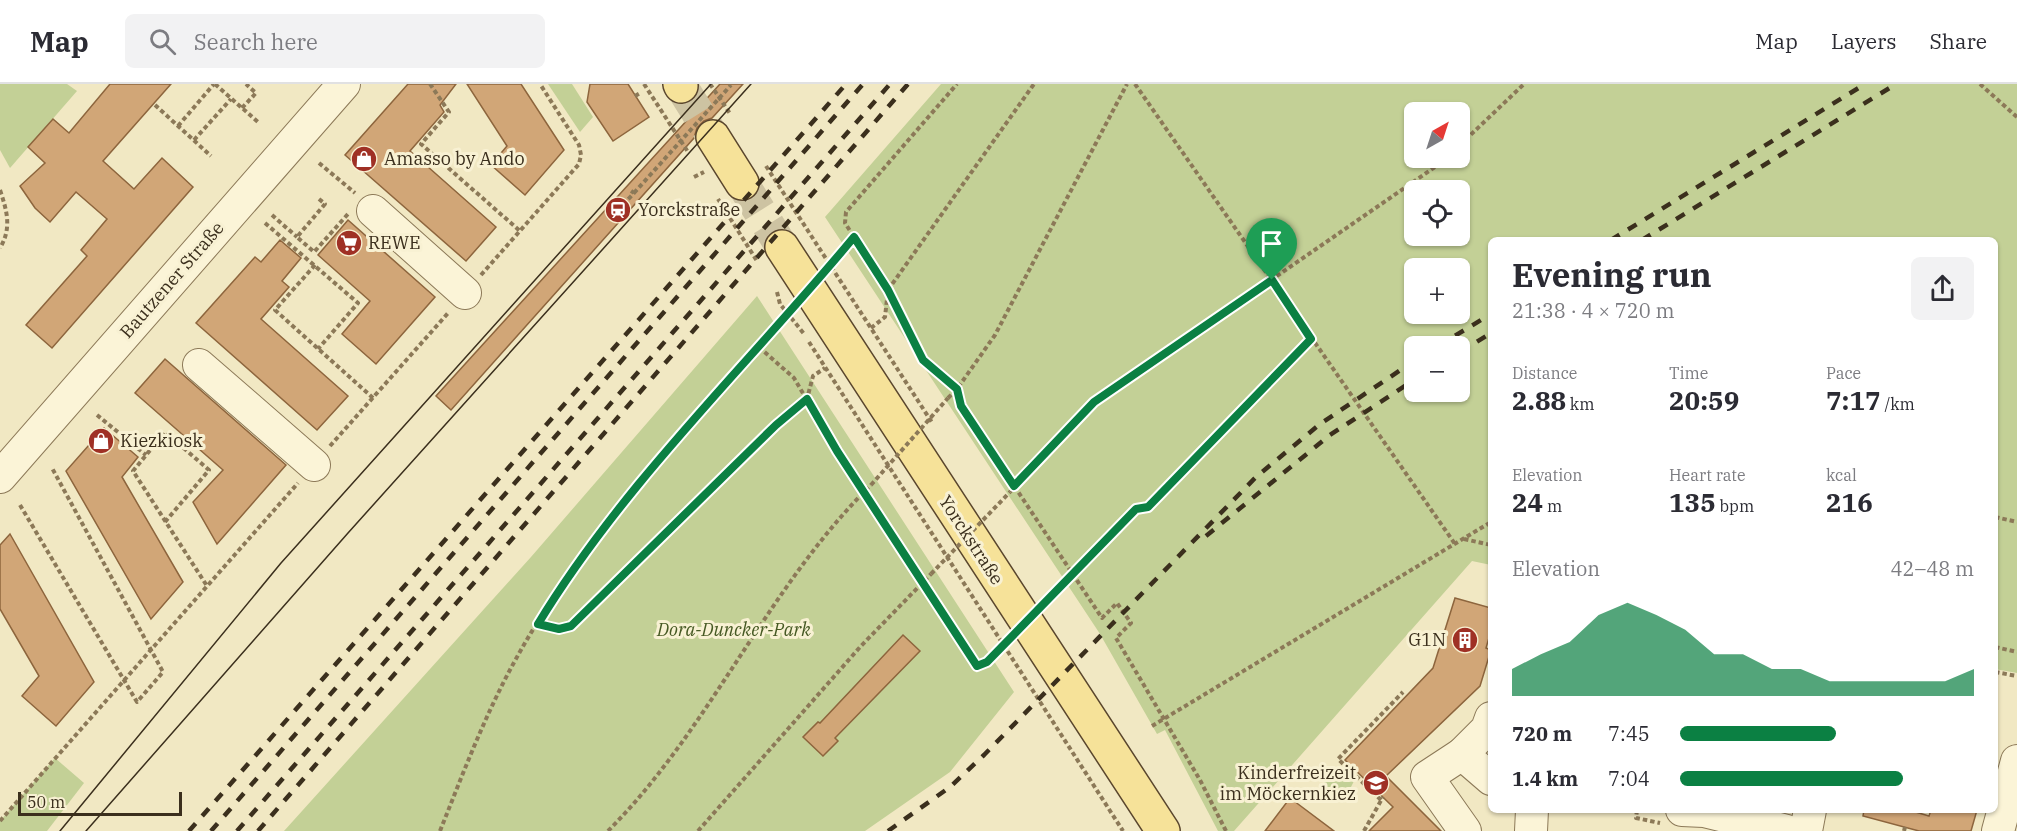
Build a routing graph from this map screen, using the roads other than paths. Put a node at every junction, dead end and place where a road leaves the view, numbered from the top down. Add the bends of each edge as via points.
1 (345, 84) edge
2 (700, 152) tunnel mouth
3 (742, 183) tunnel mouth
4 (362, 206) road end
5 (782, 247) tunnel mouth
6 (465, 293) road end
7 (199, 365) dead end
8 (6, 457) edge
9 (314, 465) road end
10 (1488, 726) edge
11 (1462, 754) junction
12 (2017, 761) edge
13 (1488, 776) edge
14 (1532, 813) edge
15 (1708, 813) edge
16 (1809, 813) edge
17 (1163, 831) edge
18 (1465, 831) edge
19 (1531, 831) edge
20 (1787, 831) edge
21 (1806, 831) edge
22 (1998, 831) edge

1 - 8 street, Bautzener Straße
2 - 3 main road
4 - 6 street
5 - 17 main road, Yorckstraße
7 - 9 street
10 - 11 street
11 - 13 street
11 - 18 street via 1427,777
12 - 22 street
14 - 19 street
15 - 20 street
16 - 21 street

